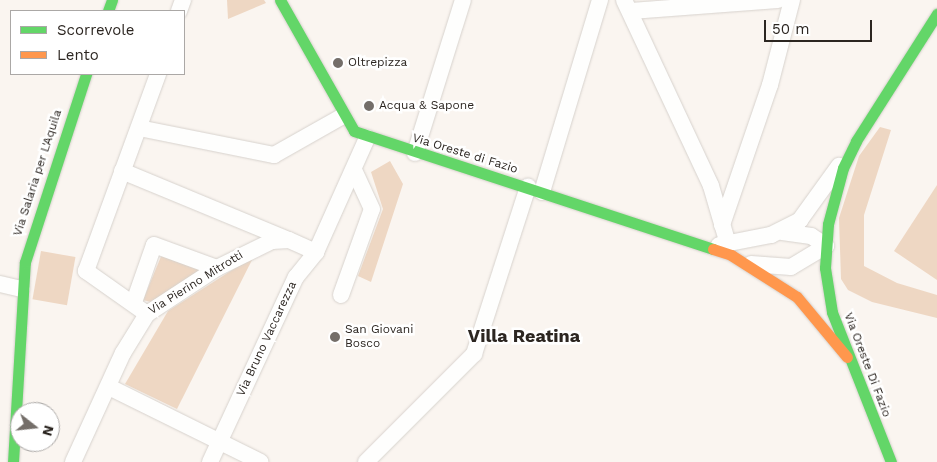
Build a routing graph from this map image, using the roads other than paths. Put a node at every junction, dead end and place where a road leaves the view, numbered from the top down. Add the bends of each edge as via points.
1 (280, 0) edge
2 (463, 0) edge
3 (600, 0) edge
4 (778, 0) edge
5 (792, 0) edge
6 (628, 6) edge
7 (937, 14) edge
8 (86, 75) edge
9 (158, 75) edge
10 (343, 116) junction
11 (139, 128) junction
12 (366, 138) junction
13 (856, 141) junction
14 (415, 154) junction
15 (354, 170) junction
16 (122, 171) junction
17 (535, 190) junction
18 (722, 225) junction
19 (782, 232) junction
20 (289, 240) junction
21 (720, 245) junction
22 (826, 246) junction
23 (316, 252) junction
24 (751, 264) junction
25 (218, 268) junction
26 (0, 284) edge
27 (21, 289) junction
28 (341, 295) dead end
29 (134, 302) junction
30 (147, 314) junction
31 (846, 357) junction
32 (109, 387) junction
33 (219, 443) junction
34 (80, 460) edge
35 (13, 462) edge
36 (210, 462) edge
37 (261, 462) edge
38 (366, 462) edge
39 (891, 462) edge

1 - 10 street, Via Oreste di Fazio
2 - 14 street
3 - 17 street
4 - 6 street
5 - 18 street via 770,85
6 - 18 street via 711,186
7 - 13 street, Via Oreste Di Fazio
8 - 27 street, Via Salaria per L'Aquila via 31,233
9 - 11 street
10 - 11 street via 274,155
10 - 12 street, Via Oreste di Fazio via 354,131
11 - 16 street
12 - 14 street, Via Oreste di Fazio
12 - 15 street, Via Bruno Vaccarezza
13 - 19 street via 810,208
13 - 22 street, Via Oreste Di Fazio via 832,200
14 - 17 street, Via Oreste di Fazio
15 - 23 street, Via Bruno Vaccarezza
15 - 28 street via 372,209
16 - 20 street
16 - 29 street via 86,270
17 - 21 street, Via Oreste di Fazio
17 - 38 street via 474,354
18 - 21 street
19 - 21 street
19 - 22 street via 805,234
20 - 23 street
20 - 25 street, Via Pierino Mitrotti via 251,249
21 - 24 street, Via Oreste di Fazio
22 - 24 street via 791,267
22 - 31 street, Via Oreste Di Fazio via 832,312
23 - 33 street, Via Bruno Vaccarezza via 296,277
24 - 31 street, Via Oreste di Fazio via 797,297
25 - 29 street via 154,245
25 - 30 street, Via Pierino Mitrotti
26 - 27 street
27 - 35 street, Via Salaria per L'Aquila
29 - 30 street
30 - 32 street, Via Pierino Mitrotti
31 - 39 street, Via Oreste Di Fazio
32 - 33 street
32 - 34 street, Via Pierino Mitrotti
33 - 36 street, Via Bruno Vaccarezza
33 - 37 street

